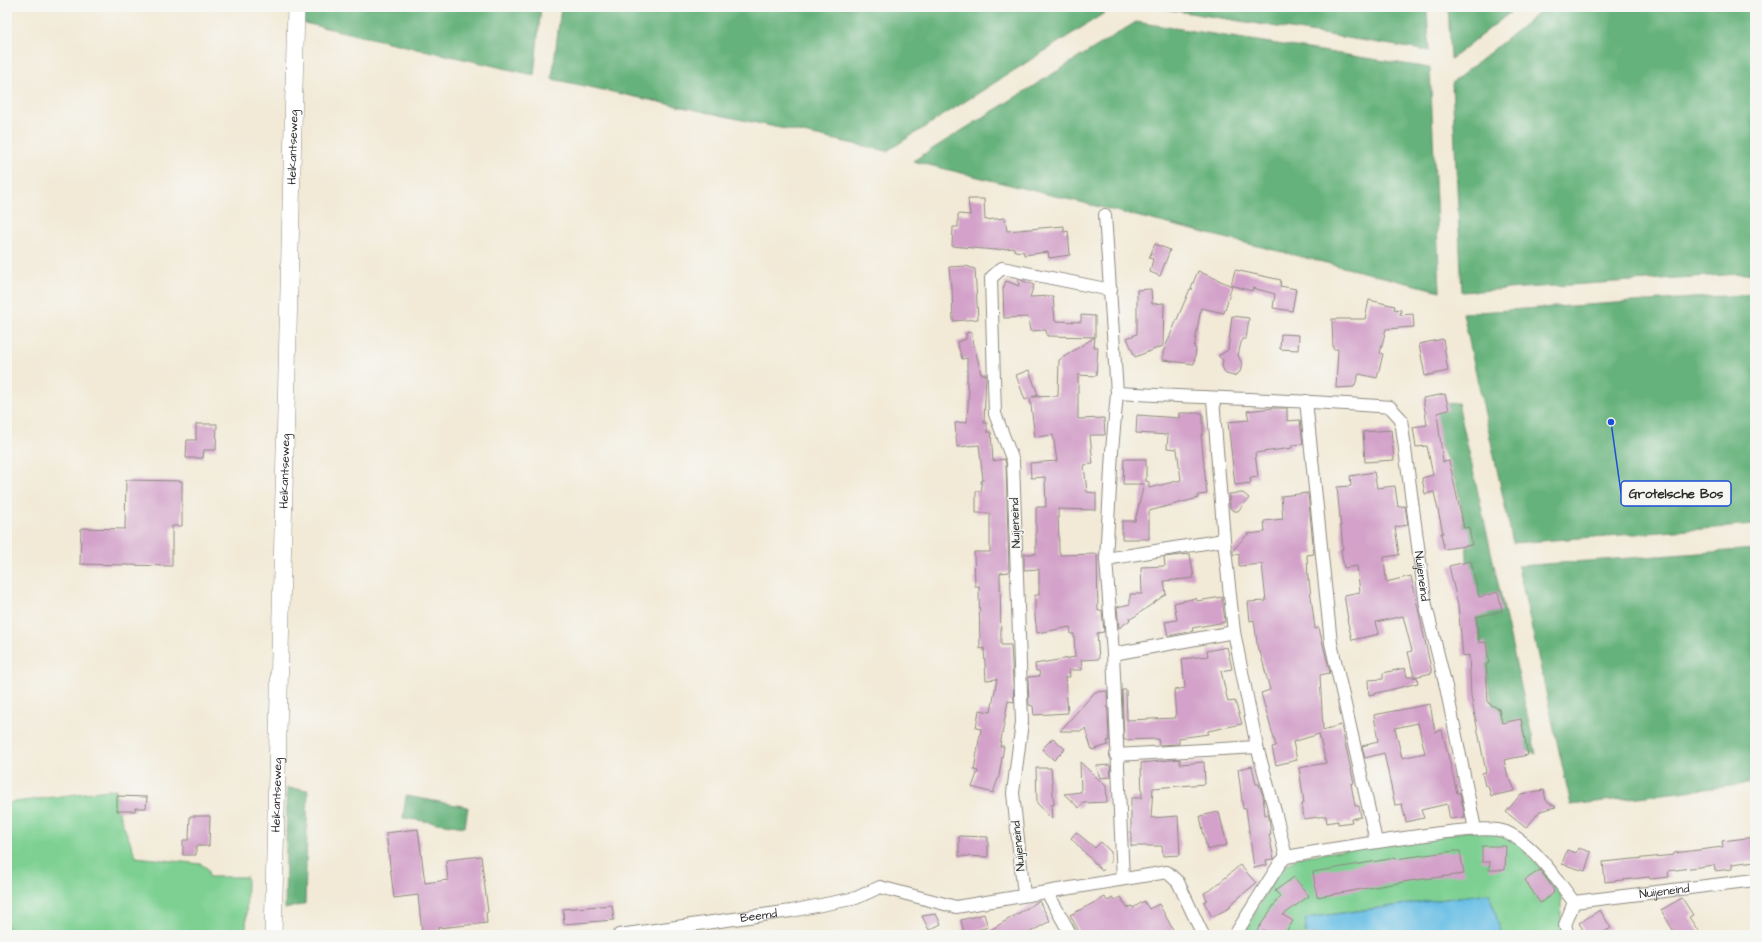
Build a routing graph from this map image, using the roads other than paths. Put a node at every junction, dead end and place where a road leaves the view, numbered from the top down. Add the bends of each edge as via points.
1 (296, 7) edge
2 (1105, 215) dead end
3 (1111, 290) junction
4 (1117, 393) junction
5 (1213, 399) junction
6 (1306, 401) junction
7 (1224, 540) junction
8 (1106, 559) junction
9 (1234, 632) junction
10 (1113, 654) junction
11 (1257, 747) junction
12 (1116, 755) junction
13 (1476, 829) junction
14 (1376, 841) junction
15 (1286, 857) junction
16 (1123, 878) junction
17 (1755, 880) edge
18 (1047, 892) junction
19 (1024, 895) junction
20 (1574, 902) junction
21 (273, 935) edge
22 (619, 935) edge
23 (1071, 935) edge
24 (1203, 935) edge
25 (1235, 935) edge
26 (1568, 935) edge

1 - 21 street, Heikantseweg
2 - 3 street
3 - 4 street
3 - 19 street, Nuijeneind via 1002,268 991,278 995,414 1013,461 1022,722 1013,793
4 - 5 street, Nuijeneind
4 - 8 street
5 - 6 street, Nuijeneind
5 - 7 street
6 - 13 street, Nuijeneind via 1390,407 1401,419 1426,606
6 - 14 street via 1331,643
7 - 8 street
7 - 9 street
8 - 10 street
9 - 10 street
9 - 11 street
10 - 12 street
11 - 12 street
11 - 15 street
12 - 16 street
13 - 14 street
13 - 20 street via 1505,832 1526,844
14 - 15 street
15 - 25 street
16 - 18 street
16 - 24 street via 1167,872 1178,882
17 - 20 street, Nuijeneind
18 - 19 street
18 - 23 street
19 - 22 street, Beemd via 956,906 880,887 856,898 791,912
20 - 26 street via 1565,925

